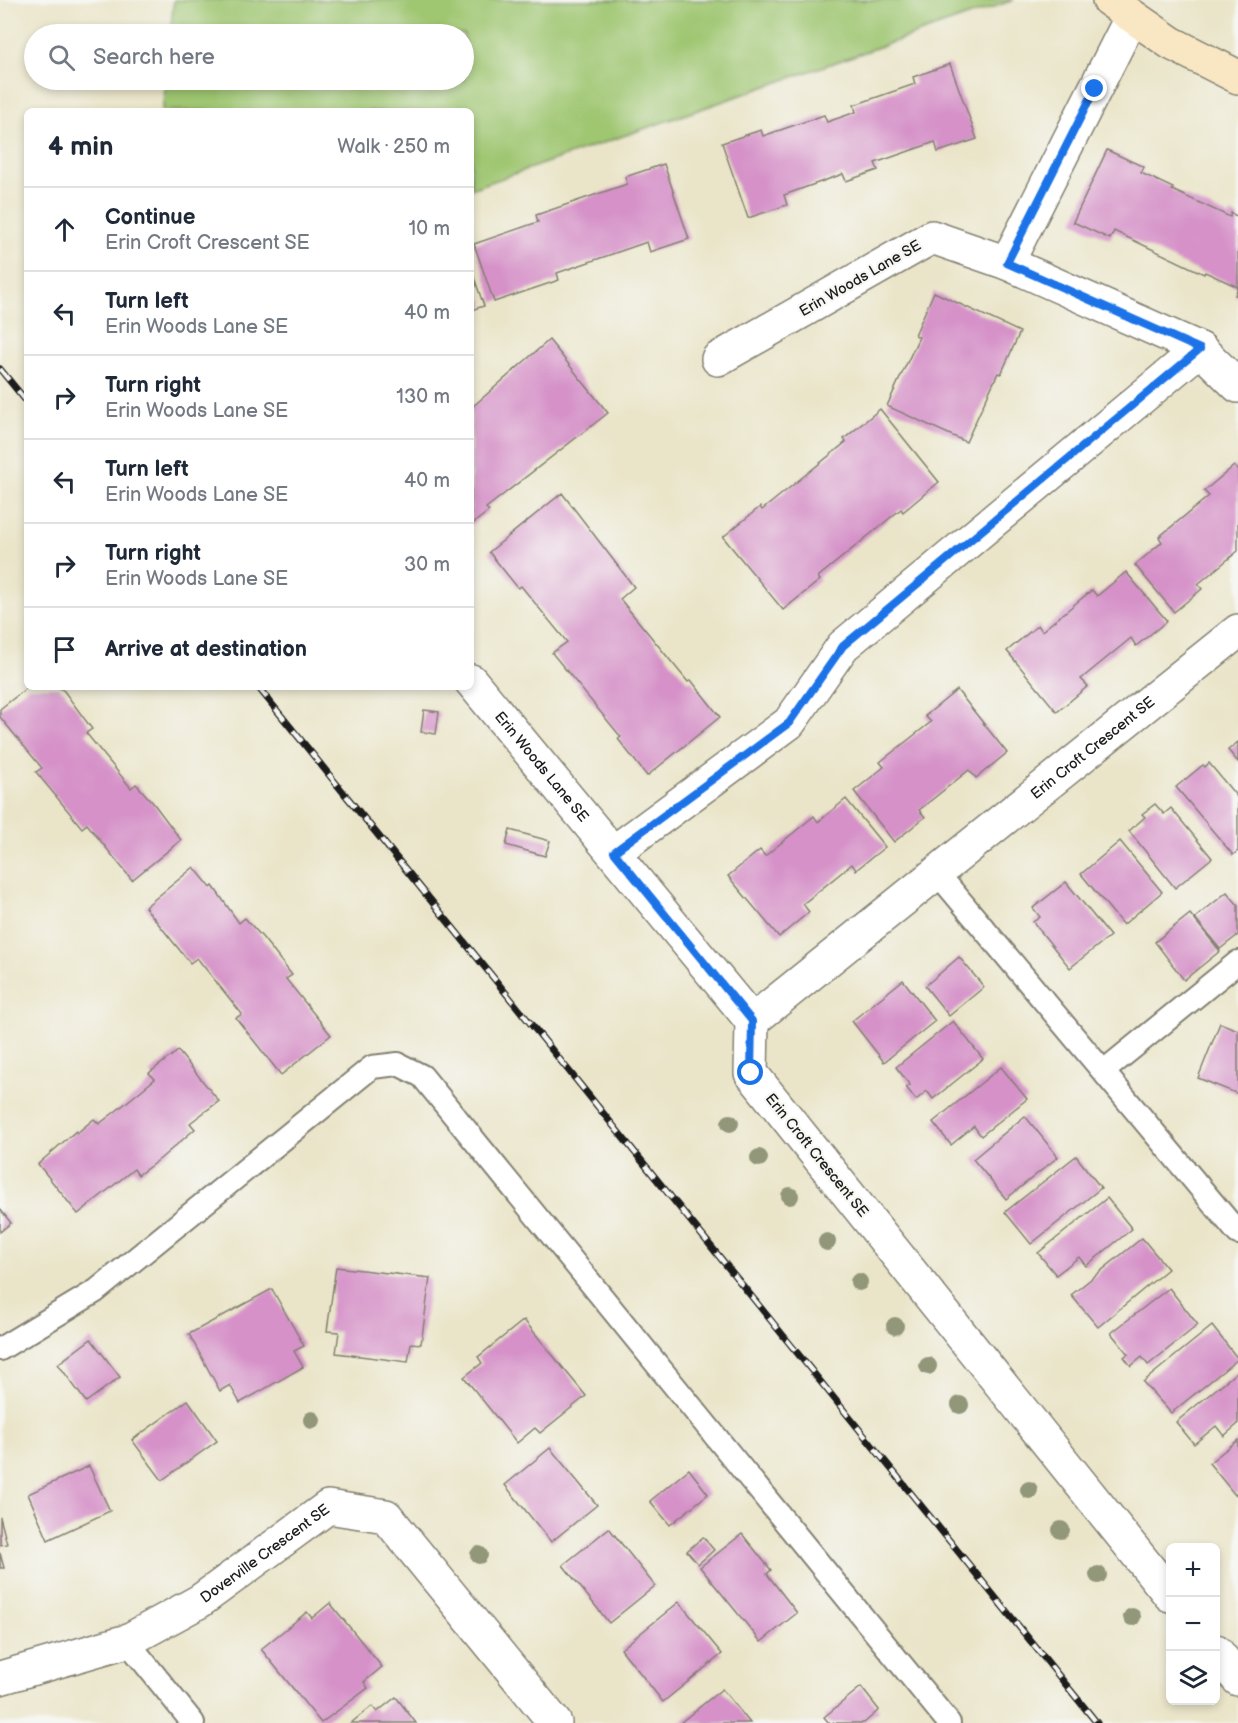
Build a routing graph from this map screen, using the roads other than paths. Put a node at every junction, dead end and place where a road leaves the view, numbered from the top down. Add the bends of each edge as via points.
1 (1120, 9) edge
2 (1238, 77) edge
3 (1007, 263) junction
4 (1200, 349) junction
5 (718, 359) dead end
6 (1238, 386) edge
7 (1238, 631) edge
8 (474, 685) edge
9 (614, 852) junction
10 (938, 874) junction
11 (1238, 962) edge
12 (752, 1021) junction
13 (1104, 1071) junction
14 (1238, 1233) edge
15 (0, 1349) edge
16 (1166, 1590) edge
17 (128, 1641) junction
18 (1220, 1657) edge
19 (0, 1678) edge
20 (1238, 1679) edge
21 (193, 1723) edge
22 (555, 1723) edge
23 (949, 1723) edge

1 - 2 street via 1171,43
1 - 3 street
3 - 4 street, Erin Woods Lane SE
3 - 5 street, Erin Woods Lane SE via 932,237
4 - 6 street, Erin Woods Lane SE
4 - 9 street via 843,646 789,723
7 - 10 street, Erin Croft Crescent SE
8 - 9 street, Erin Woods Lane SE
9 - 12 street, Erin Woods Lane SE
10 - 12 street, Erin Croft Crescent SE
10 - 13 lane
11 - 13 lane
12 - 16 street, Erin Croft Crescent SE via 751,1073
13 - 14 lane
15 - 23 lane via 96,1291 372,1067 398,1064 422,1076
17 - 19 street, Doverville Crescent SE
17 - 21 lane
17 - 22 street, Doverville Crescent SE via 200,1601 328,1507 386,1516
18 - 20 street

